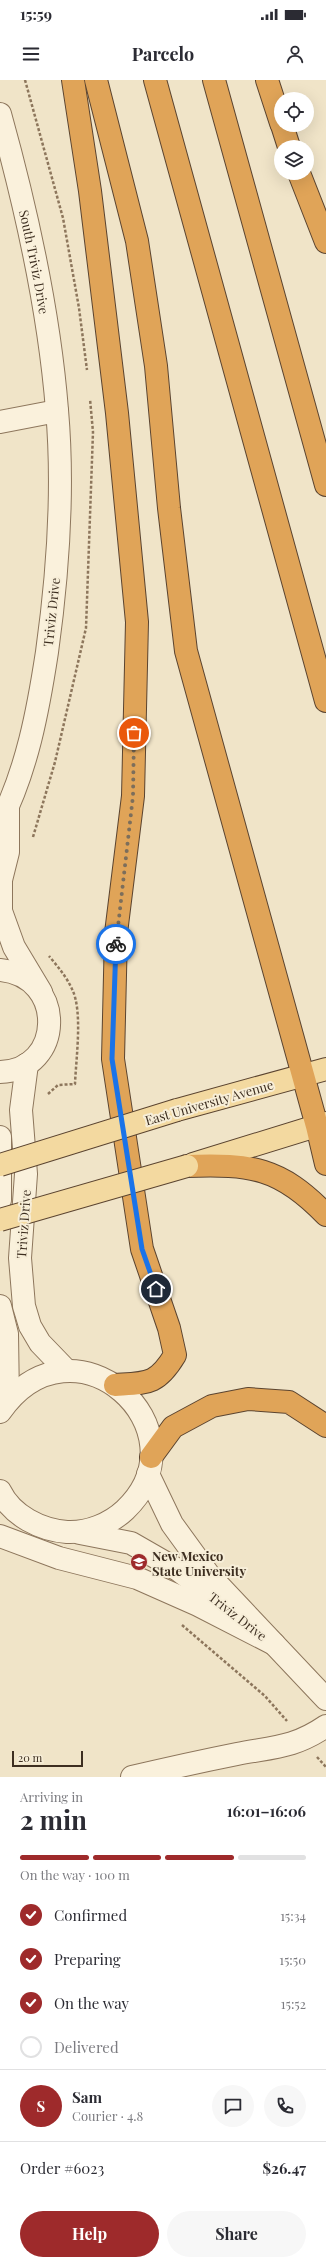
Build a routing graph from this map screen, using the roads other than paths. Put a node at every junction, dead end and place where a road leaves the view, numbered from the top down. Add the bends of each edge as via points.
1 (74, 80) edge
2 (96, 80) edge
3 (155, 80) edge
4 (214, 80) edge
5 (267, 80) edge
6 (274, 102) edge
7 (0, 114) edge
8 (302, 180) edge
9 (326, 242) edge
10 (57, 411) junction
11 (0, 422) edge
12 (326, 485) edge
13 (326, 701) edge
14 (4, 815) edge
15 (0, 970) edge
16 (41, 992) junction
17 (27, 1064) junction
18 (326, 1069) edge
19 (0, 1072) edge
20 (303, 1074) junction
21 (322, 1124) edge
22 (0, 1137) edge
23 (326, 1164) edge
24 (0, 1165) edge
25 (187, 1166) junction
26 (0, 1200) edge
27 (326, 1215) edge
28 (0, 1220) edge
29 (0, 1306) edge
30 (67, 1371) junction
31 (115, 1385) junction
32 (4, 1406) edge
33 (326, 1426) edge
34 (149, 1465) junction
35 (1, 1493) edge
36 (73, 1532) junction
37 (0, 1536) edge
38 (274, 1644) junction
39 (326, 1699) edge
40 (326, 1726) edge
41 (132, 1777) edge

1 - 31 highway via 117,413 137,622 133,796 116,933 112,1059 142,1249 169,1328 175,1355 166,1370 148,1383
2 - 20 highway via 137,241 156,366 186,651
3 - 13 highway
4 - 12 highway
5 - 6 highway
7 - 10 street, South Triviz Drive via 32,239
8 - 9 highway
10 - 11 street
10 - 14 street, Triviz Drive via 58,541 50,628 36,718 21,774
14 - 16 street, Triviz Drive via 8,852 1,880 1,911 14,947
15 - 16 street via 21,975
16 - 17 street, Triviz Drive via 50,1017 49,1031 38,1055
17 - 19 street
17 - 30 street, Triviz Drive via 20,1110 26,1174 20,1258 24,1306 30,1326 40,1343
18 - 20 main road, East University Avenue
20 - 21 highway
20 - 24 main road, East University Avenue, bridge
21 - 23 highway
21 - 25 main road
22 - 26 street, Triviz Drive
25 - 27 highway via 226,1165 266,1172 294,1186
25 - 28 main road, bridge
29 - 32 street via 7,1334
30 - 31 street via 84,1372
30 - 32 street via 34,1380 20,1389
31 - 34 street via 128,1396 146,1424 150,1440
33 - 34 highway via 289,1402 248,1399 212,1406 173,1427
34 - 36 street via 141,1489 120,1515 90,1530
34 - 38 street, Triviz Drive via 172,1524 209,1575
35 - 36 street via 12,1507 30,1521 56,1531
36 - 38 street, Triviz Drive via 131,1543 178,1570
37 - 38 street via 59,1558 137,1578 198,1605
38 - 39 street, Triviz Drive
40 - 41 street via 290,1745

